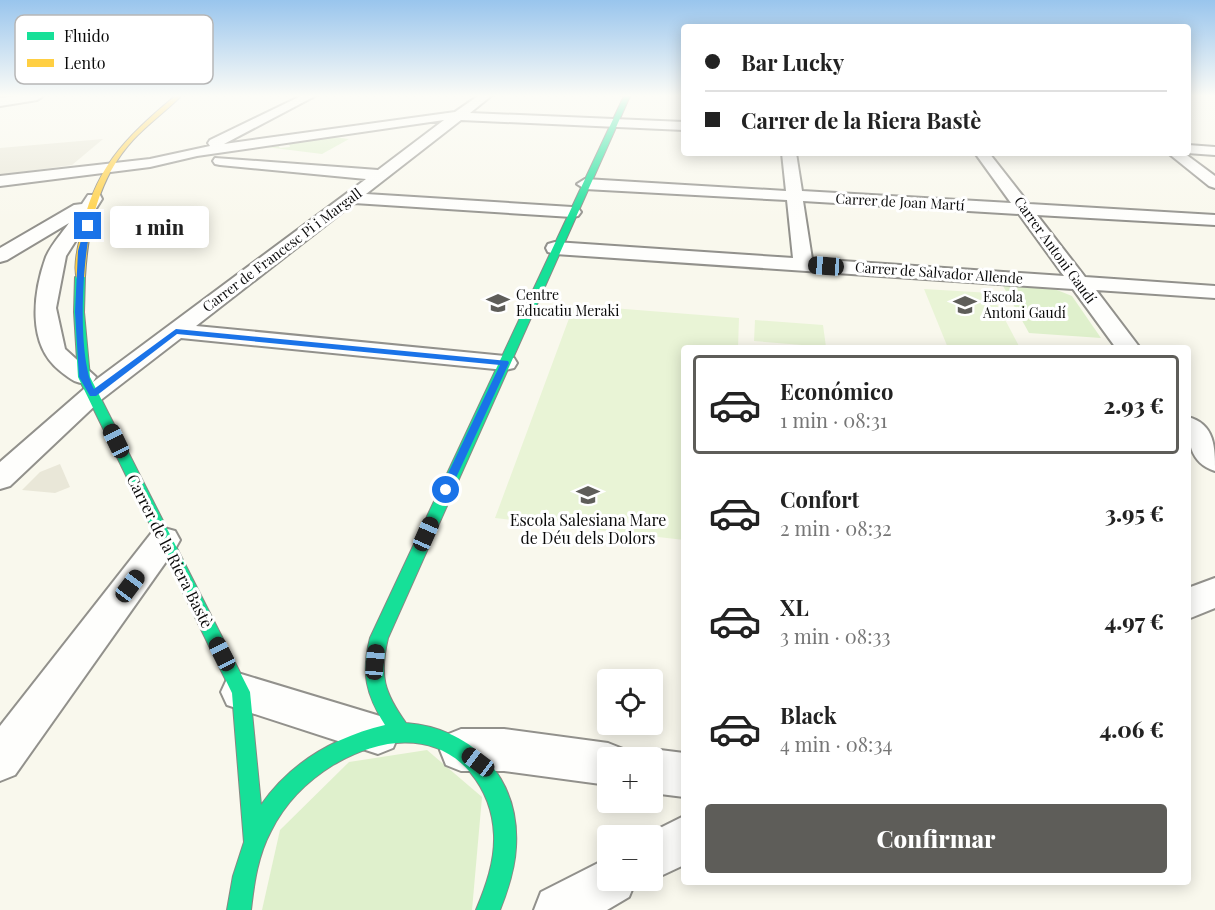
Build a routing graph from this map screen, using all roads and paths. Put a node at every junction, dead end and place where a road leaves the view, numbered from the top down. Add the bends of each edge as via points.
1 (130, 138) edge
2 (233, 138) edge
3 (311, 138) edge
4 (427, 138) edge
5 (607, 138) edge
6 (1191, 149) edge
7 (1215, 151) edge
8 (204, 155) junction
9 (789, 156) edge
10 (984, 156) edge
11 (1179, 156) edge
12 (110, 168) junction
13 (379, 175) junction
14 (0, 181) edge
15 (1215, 183) edge
16 (585, 184) junction
17 (795, 196) junction
18 (350, 198) junction
19 (94, 199) junction
20 (1025, 209) junction
21 (572, 213) junction
22 (1215, 220) edge
23 (555, 248) junction
24 (0, 256) edge
25 (803, 264) junction
26 (1079, 283) junction
27 (1215, 292) edge
28 (176, 331) junction
29 (1126, 345) edge
30 (505, 363) junction
31 (88, 386) junction
32 (1191, 430) edge
33 (1215, 461) edge
34 (0, 479) edge
35 (164, 540) junction
36 (1215, 592) edge
37 (1191, 603) edge
38 (241, 692) junction
39 (389, 733) junction
40 (461, 750) junction
41 (0, 760) edge
42 (597, 763) edge
43 (663, 772) edge
44 (681, 775) edge
45 (681, 841) edge
46 (254, 842) junction
47 (663, 851) edge
48 (597, 888) edge
49 (239, 910) edge
50 (488, 910) edge
51 (559, 910) edge

1 - 12 street, Carrer de la Riera Bastè
2 - 8 street
3 - 8 street
4 - 13 street, Carrer de Francesc Pi i Margall
5 - 16 street
6 - 7 street
8 - 12 street
8 - 13 street
9 - 17 street
10 - 20 street, Carrer Antoni Gaudí
11 - 15 street
12 - 14 street
12 - 19 street, Carrer de la Riera Bastè
13 - 18 street, Carrer de Francesc Pi i Margall
16 - 17 street, Carrer de Joan Martí
16 - 21 street
17 - 20 street, Carrer de Joan Martí
17 - 25 street
18 - 21 street
18 - 28 street, Carrer de Francesc Pi i Margall
19 - 24 street
19 - 31 street, Carrer de la Riera Bastè via 81,251 79,312
19 - 31 street, Carrer de la Riera Bastè via 56,256 45,308 53,349
20 - 22 street, Carrer de Joan Martí
20 - 26 street, Carrer Antoni Gaudí
21 - 23 street
23 - 25 street, Carrer de Salvador Allende
23 - 30 street
25 - 26 street, Carrer de Salvador Allende
26 - 27 street, Carrer de Salvador Allende
26 - 29 street, Carrer Antoni Gaudí
28 - 30 street
28 - 31 street, Carrer de Francesc Pi i Margall
30 - 39 street via 376,647 373,676
31 - 34 street, Carrer de Francesc Pi i Margall
31 - 35 street, Carrer de la Riera Bastè
32 - 33 street
35 - 38 street, Carrer de la Riera Bastè
35 - 41 street
36 - 37 street
38 - 39 street
38 - 46 street, Carrer de la Riera Bastè
39 - 40 street via 416,732 450,741
39 - 46 street via 340,748 302,774 270,810
40 - 42 street via 504,750
40 - 50 street via 478,762 498,794 505,835 500,882
43 - 44 street
45 - 47 street
46 - 49 street via 243,875
48 - 51 street

